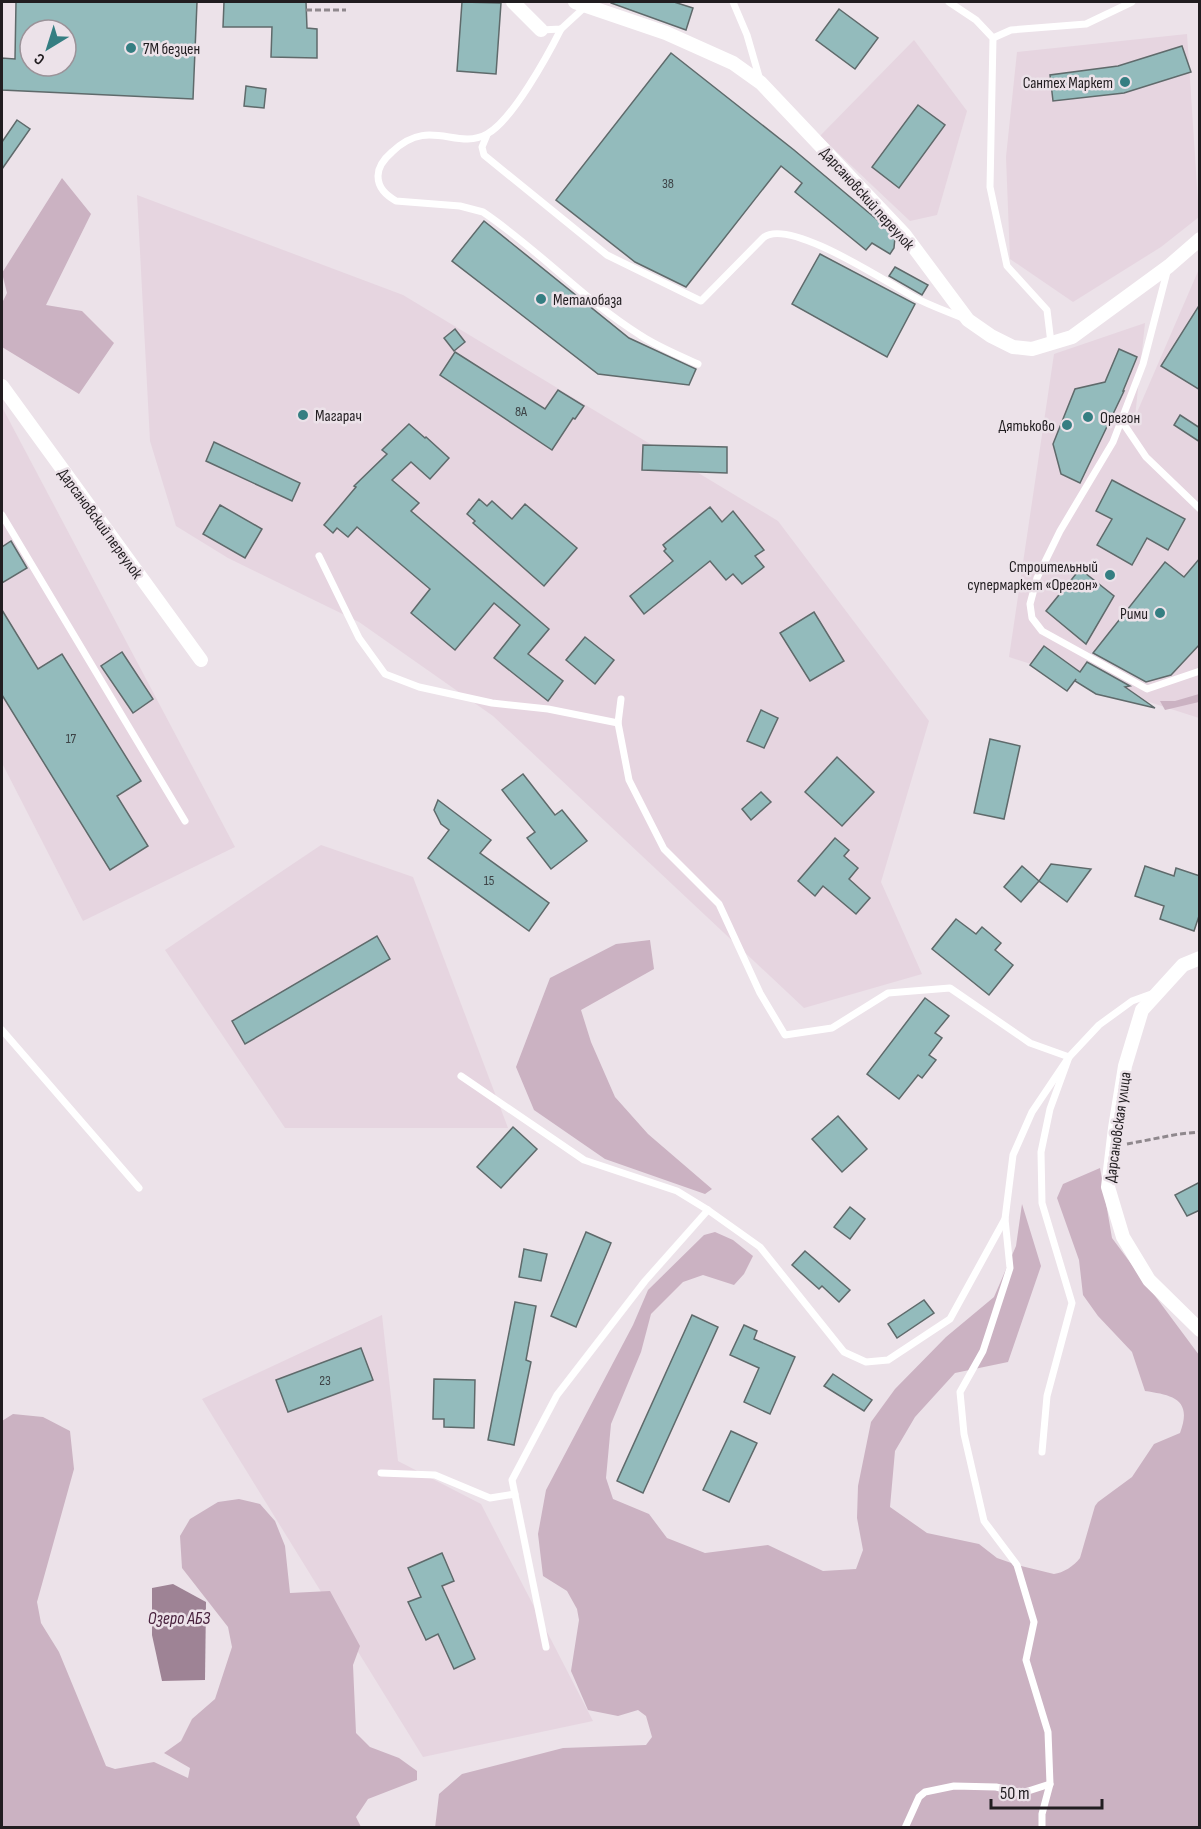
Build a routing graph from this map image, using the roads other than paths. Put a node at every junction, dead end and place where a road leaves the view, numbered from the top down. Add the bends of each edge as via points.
1 (513, 2) edge
2 (733, 2) edge
3 (949, 2) edge
4 (1132, 2) edge
5 (580, 4) edge
6 (561, 29) junction
7 (541, 30) joint
8 (993, 38) junction
9 (761, 83) junction
10 (487, 135) junction
11 (1200, 239) edge
12 (1169, 266) junction
13 (968, 320) junction
14 (1051, 343) junction
15 (698, 364) dead end
16 (2, 386) edge
17 (1121, 420) junction
18 (1200, 510) edge
19 (2, 515) edge
20 (319, 556) dead end
21 (201, 660) dead end
22 (1200, 671) edge
23 (621, 699) dead end
24 (618, 723) junction
25 (185, 821) dead end
26 (1200, 958) edge
27 (1160, 991) junction
28 (2, 1030) edge
29 (1069, 1057) junction
30 (460, 1076) dead end
31 (139, 1188) dead end
32 (708, 1210) junction
33 (1005, 1218) junction
34 (1200, 1330) edge
35 (1042, 1452) dead end
36 (381, 1473) dead end
37 (515, 1494) junction
38 (546, 1647) dead end
39 (1050, 1784) junction
40 (905, 1827) edge
41 (1042, 1827) edge

1 - 7 street
2 - 9 lane
3 - 8 lane via 976,20
4 - 8 lane via 1086,24 1011,30
5 - 6 lane
5 - 9 street, Дарсановский переулок via 666,33 734,63
6 - 7 lane
6 - 10 lane via 516,105 500,126
8 - 14 lane via 990,186 1006,266 1047,310
9 - 13 street, Дарсановский переулок via 904,234
10 - 13 lane via 482,147 484,155 607,255 701,302 763,238 776,232 817,244 915,298
10 - 15 lane via 471,140 428,134 410,139 380,166 381,187 396,201 460,206 483,212 631,329
11 - 12 street, Дарсановский переулок
12 - 14 street, Дарсановский переулок via 1072,337
12 - 17 lane via 1143,364
13 - 14 street, Дарсановский переулок via 1013,347 1032,350
16 - 21 street, Дарсановский переулок
17 - 18 lane via 1146,457
17 - 22 lane via 1113,442 1037,578 1030,604 1032,618 1042,631 1147,689
19 - 25 lane
20 - 24 lane via 359,638 385,674 419,687 492,703
23 - 24 lane
24 - 29 lane via 628,780 664,849 719,904 760,993 785,1035 832,1028 888,993 950,988 1030,1043
26 - 27 street, Дарсановская улица via 1183,965
27 - 29 lane via 1131,1001 1099,1025
27 - 34 street, Дарсановская улица via 1142,1010 1133,1034 1108,1187 1123,1237 1149,1281
28 - 31 lane
29 - 33 lane via 1032,1112 1013,1155
29 - 35 lane via 1050,1109 1041,1152 1042,1203 1072,1303 1047,1396
30 - 32 lane via 584,1160 677,1191
32 - 33 lane via 760,1247 844,1352 866,1362 888,1359 950,1319
32 - 37 lane via 645,1281 557,1395 512,1480
33 - 39 lane via 1010,1268 983,1351 960,1392 964,1434 984,1521 1017,1565 1034,1622 1026,1660 1048,1731
36 - 37 lane via 435,1475 490,1498
37 - 38 lane
39 - 40 lane via 1022,1793 996,1787 954,1786 925,1792
39 - 41 lane

